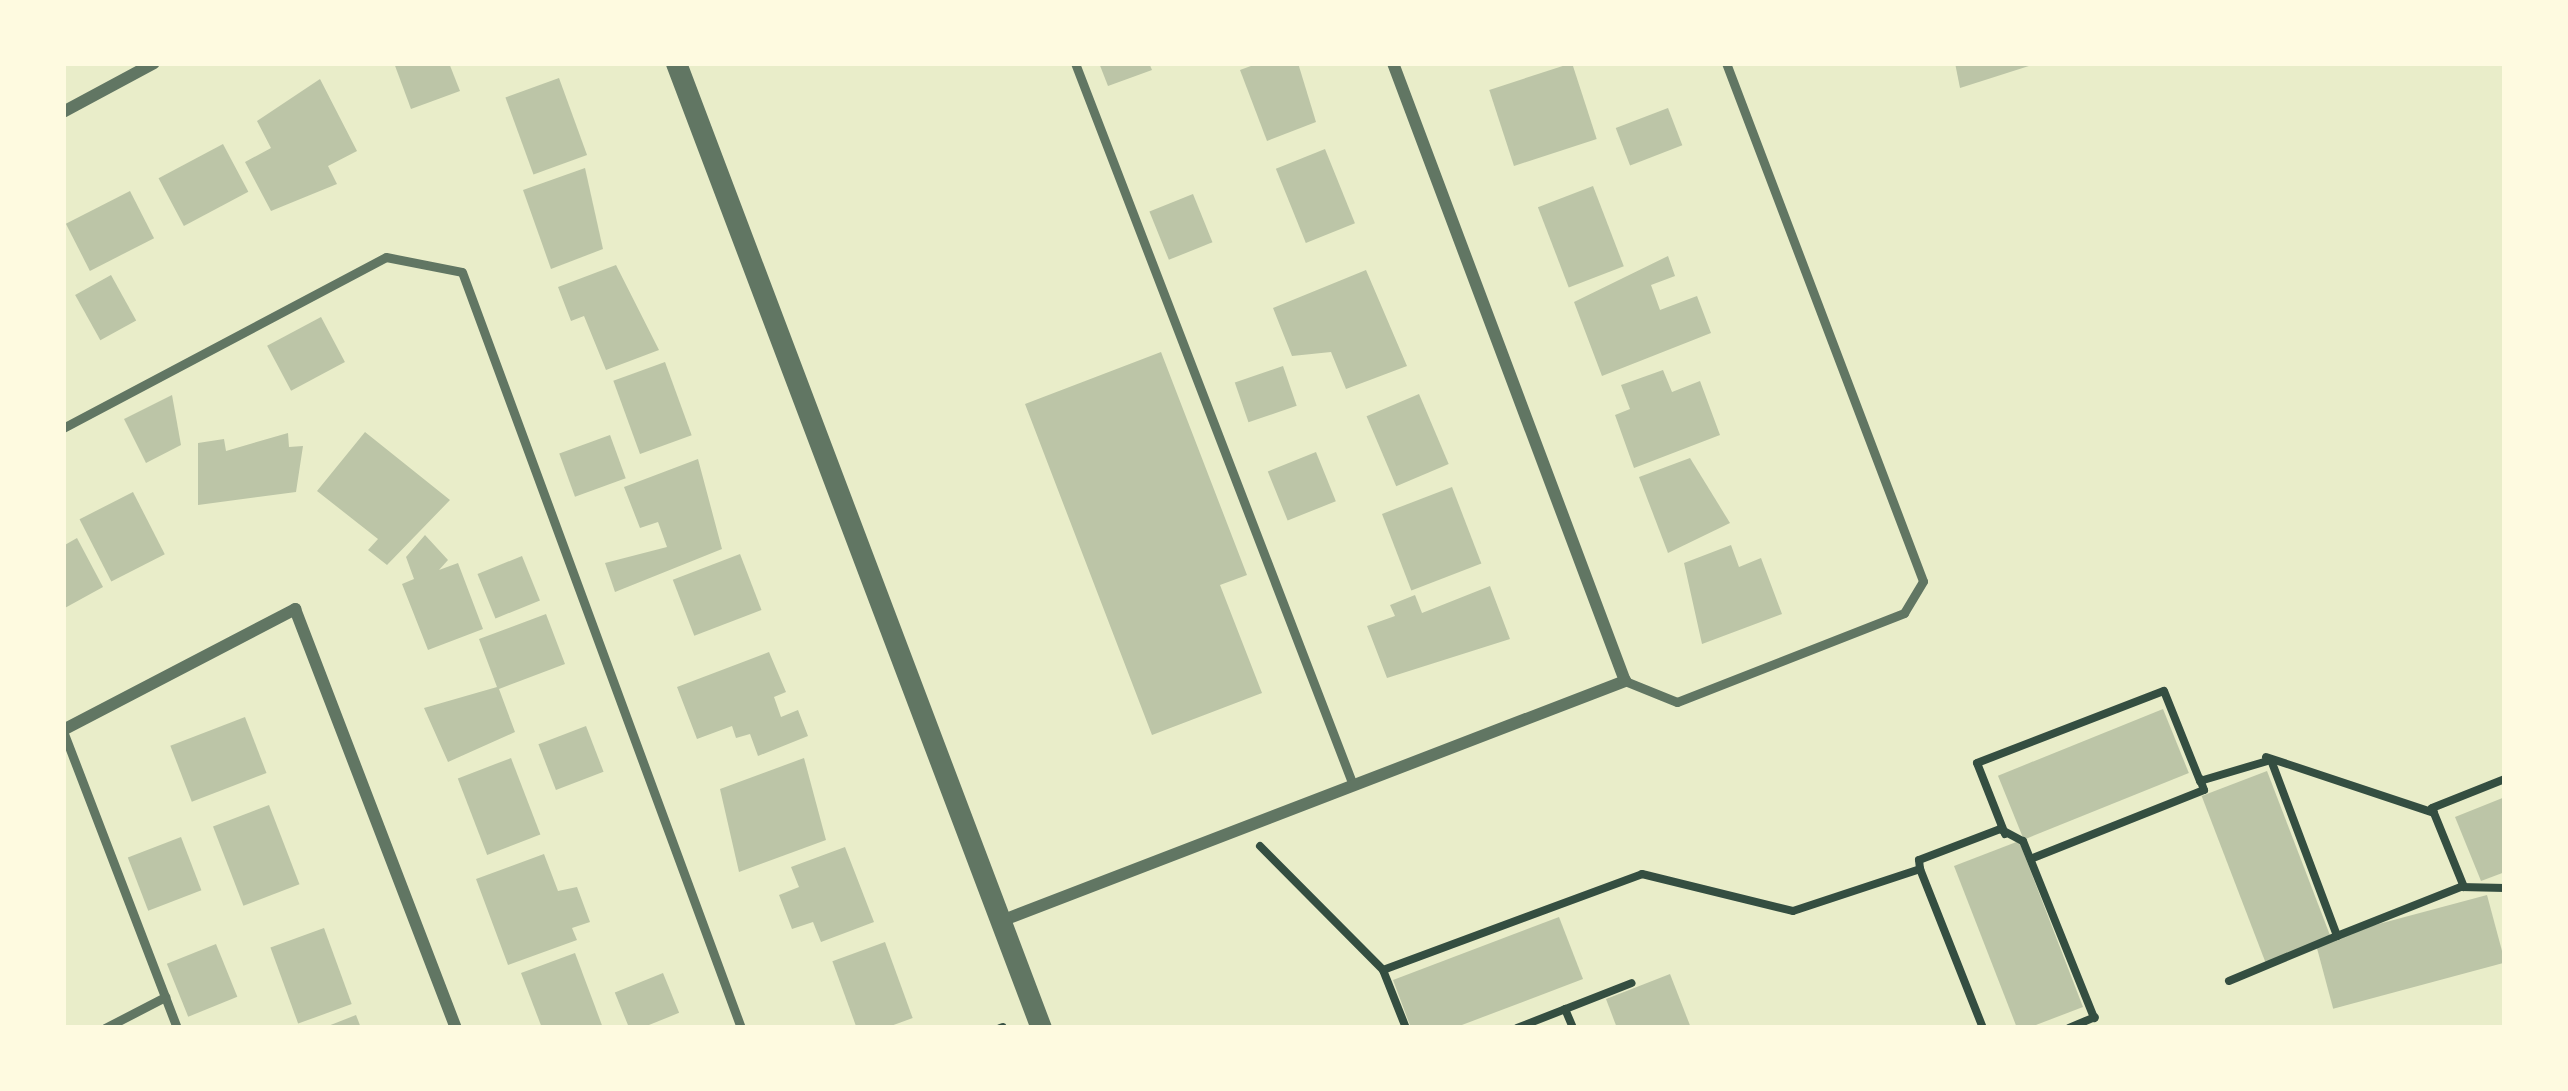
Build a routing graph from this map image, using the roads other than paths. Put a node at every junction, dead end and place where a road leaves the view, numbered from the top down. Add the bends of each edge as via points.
1 (154, 63) edge
2 (676, 63) edge
3 (1075, 63) edge
4 (1393, 63) edge
5 (1726, 63) edge
6 (63, 112) edge
7 (63, 428) edge
8 (1625, 681) junction
9 (63, 731) edge
10 (1354, 785) junction
11 (1001, 921) junction
12 (165, 997) junction
13 (105, 1028) edge
14 (177, 1028) edge
15 (456, 1028) edge
16 (741, 1028) edge
17 (1041, 1028) edge

1 - 6 street
2 - 11 street
3 - 10 lane
4 - 8 street
5 - 8 lane via 1923,581 1904,613 1677,702
7 - 16 lane via 386,256 461,272
8 - 10 street
9 - 12 lane
9 - 15 street via 295,609
10 - 11 street
11 - 17 street
12 - 13 lane
12 - 14 lane

